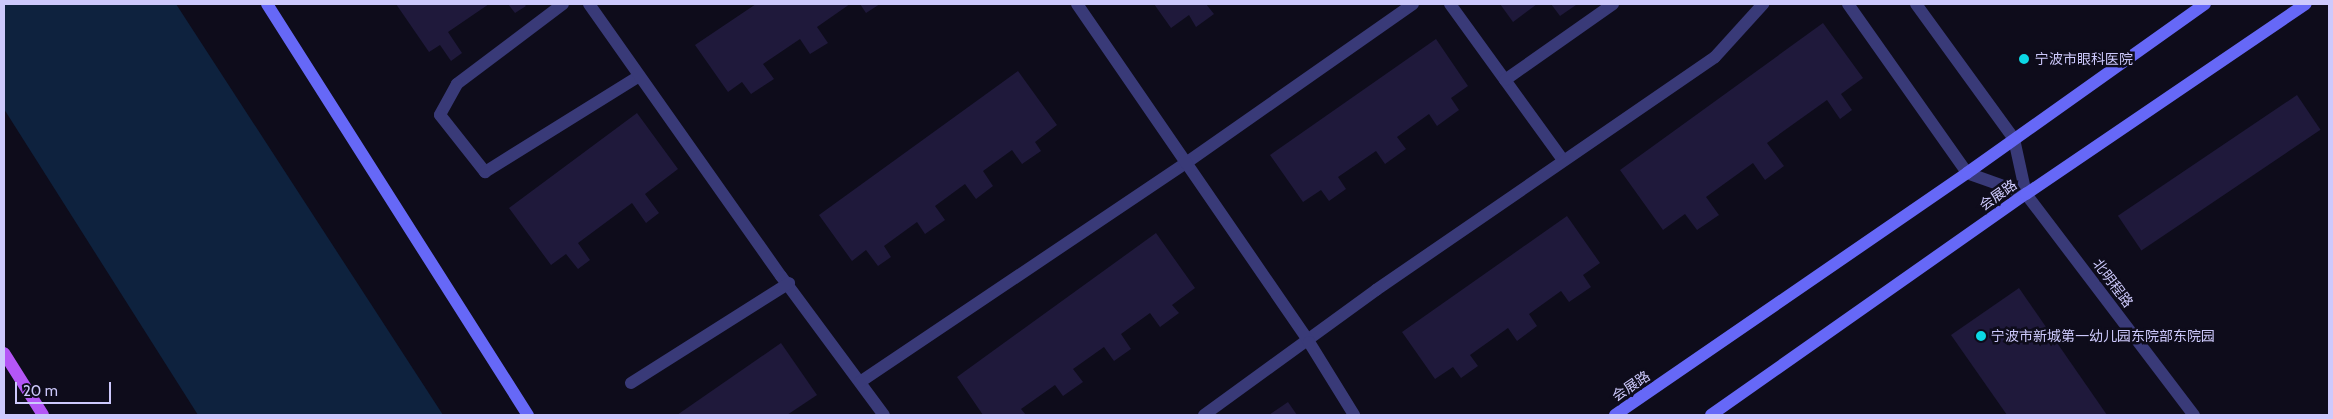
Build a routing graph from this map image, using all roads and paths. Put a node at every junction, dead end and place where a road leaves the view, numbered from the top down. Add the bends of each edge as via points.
1 (267, 4) edge
2 (563, 4) edge
3 (588, 4) edge
4 (1077, 4) edge
5 (1413, 4) edge
6 (1450, 4) edge
7 (1614, 4) edge
8 (1763, 4) edge
9 (1848, 4) edge
10 (1916, 4) edge
11 (2205, 4) edge
12 (2306, 4) edge
13 (639, 76) junction
14 (1505, 80) junction
15 (2014, 139) junction
16 (1562, 160) junction
17 (1186, 163) junction
18 (1967, 173) junction
19 (2026, 194) junction
20 (789, 284) junction
21 (1309, 342) junction
22 (4, 353) edge
23 (860, 382) junction
24 (631, 383) dead end
25 (43, 415) edge
26 (528, 415) edge
27 (884, 415) edge
28 (1204, 415) edge
29 (1354, 415) edge
30 (1614, 415) edge
31 (1711, 415) edge
32 (2194, 415) edge

1 - 26 street
2 - 13 street via 457,84 440,114 485,172
3 - 13 street
4 - 17 street
5 - 17 street
6 - 14 street
7 - 14 street
8 - 16 street via 1715,57
9 - 18 street
10 - 15 street, 北明程路
11 - 15 street, 会展路
12 - 19 street, 会展路
13 - 20 street
14 - 16 street
15 - 18 street, 会展路
15 - 19 street, 北明程路
16 - 21 street via 1376,290
17 - 21 street
17 - 23 street
18 - 19 street
18 - 30 street, 会展路
19 - 31 street, 会展路
19 - 32 street, 北明程路
20 - 23 street
20 - 24 street
21 - 28 street
21 - 29 street
22 - 25 main road
23 - 27 street

